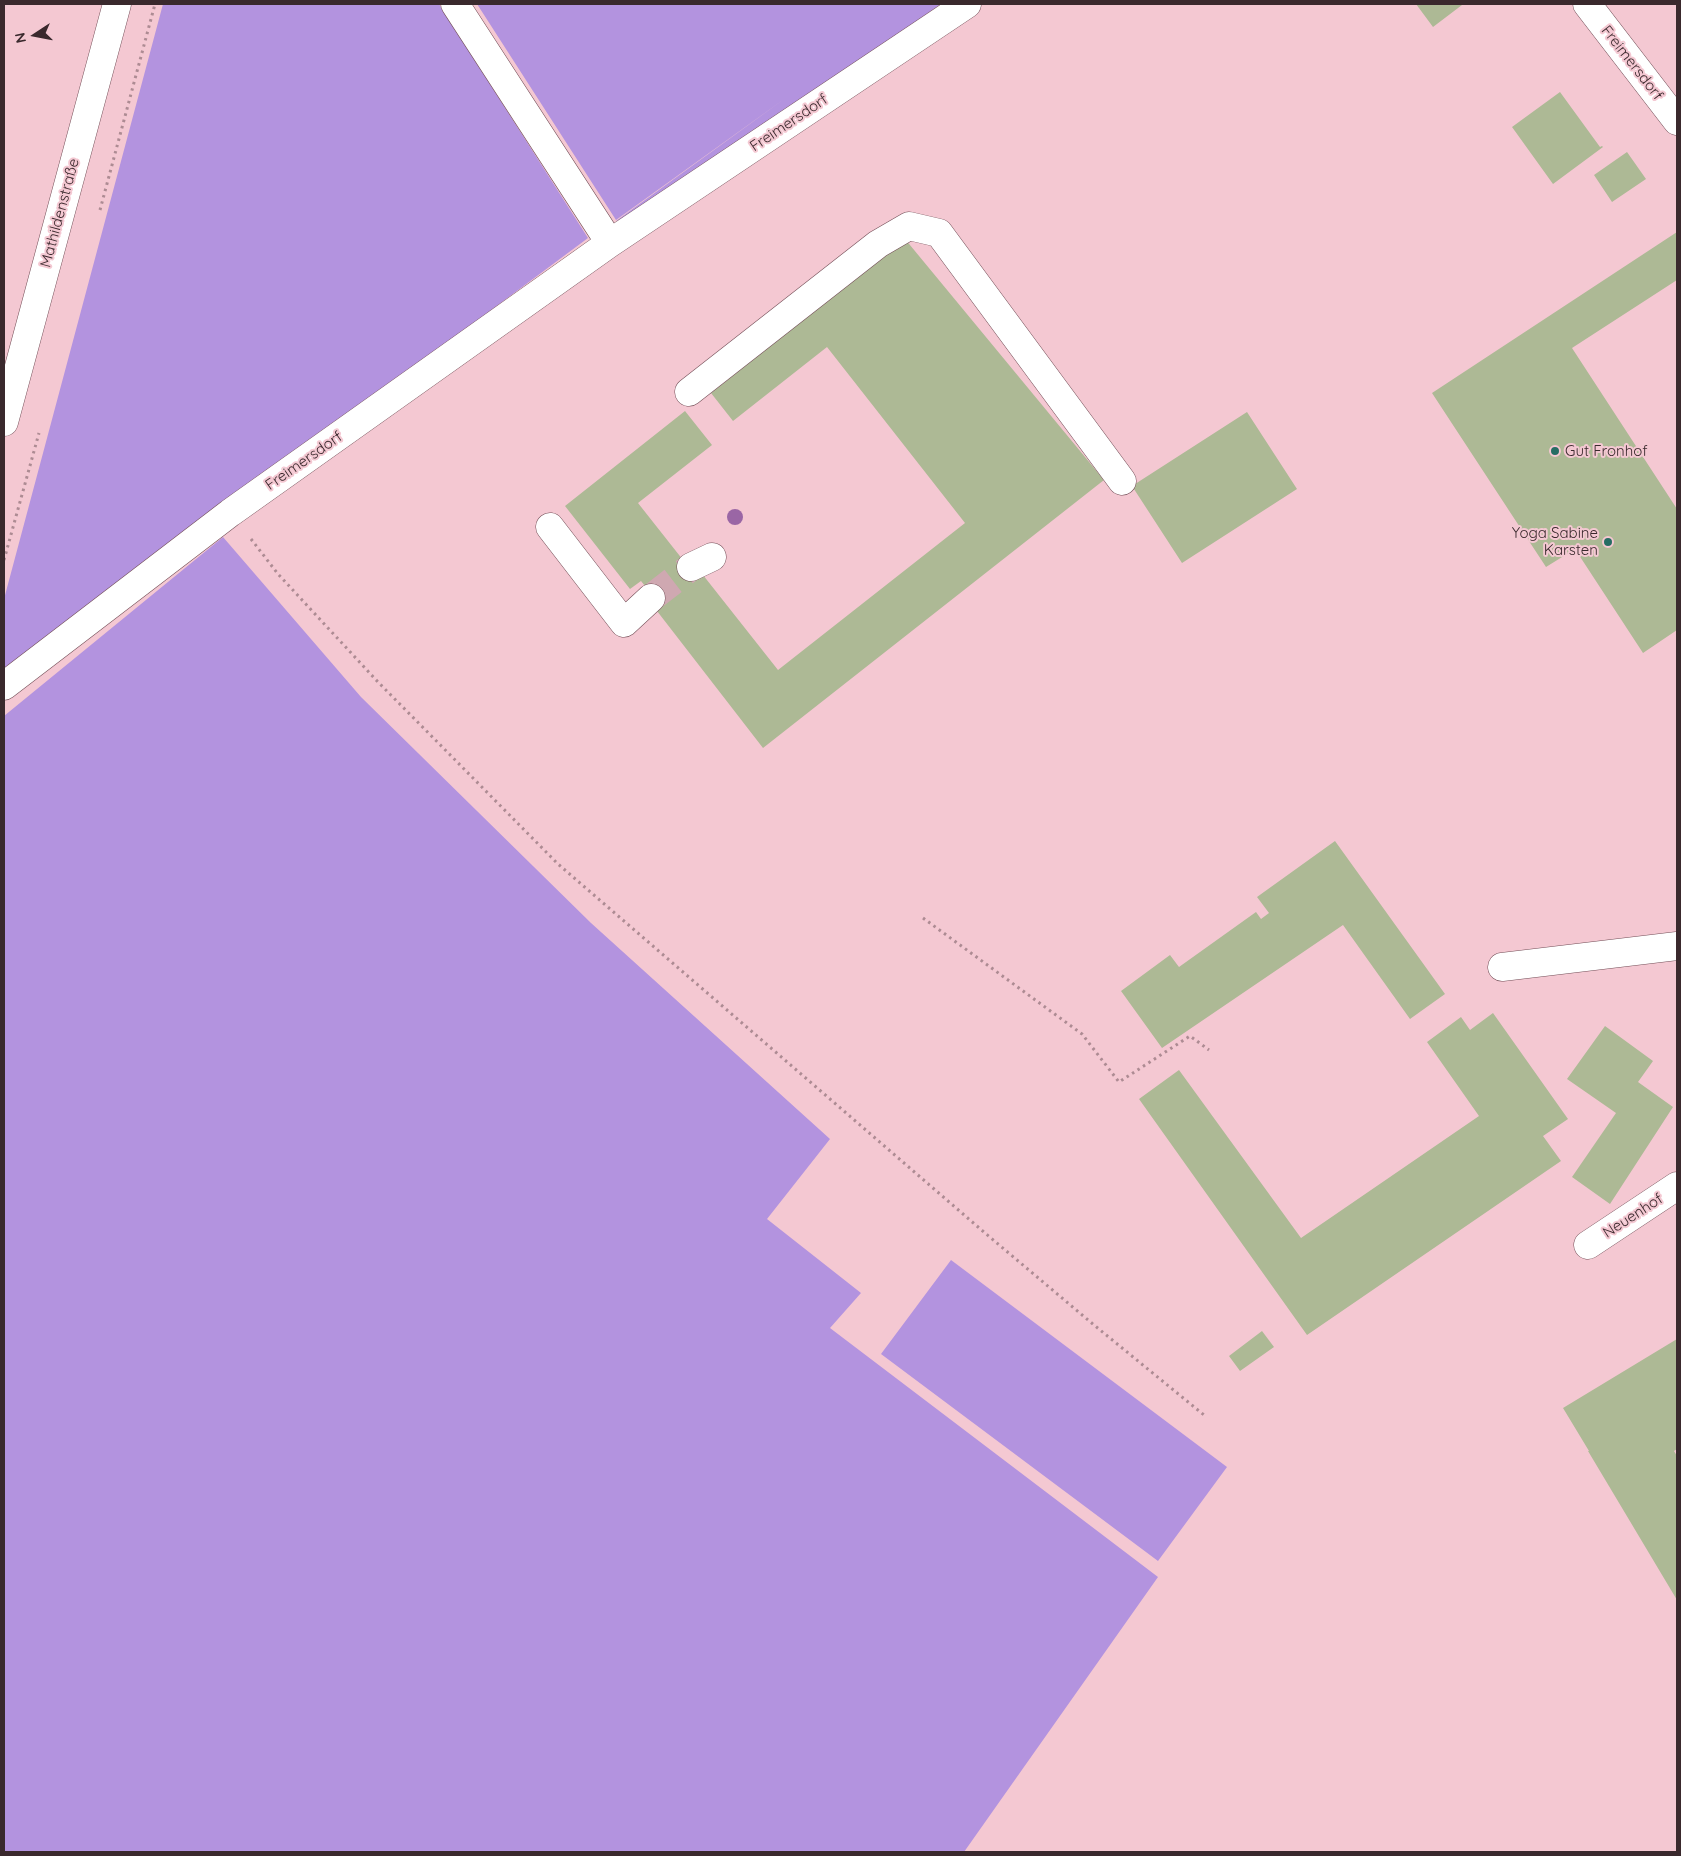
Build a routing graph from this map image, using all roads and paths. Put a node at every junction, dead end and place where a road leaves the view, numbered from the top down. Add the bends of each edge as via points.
1 (116, 4) edge
2 (455, 4) edge
3 (967, 4) edge
4 (1588, 4) edge
5 (1677, 121) edge
6 (610, 243) junction
7 (689, 392) dead end
8 (4, 422) edge
9 (1122, 481) dead end
10 (230, 513) junction
11 (550, 527) dead end
12 (651, 598) tunnel mouth
13 (4, 686) edge
14 (923, 918) dead end
15 (1677, 946) edge
16 (1502, 968) dead end
17 (1209, 1050) dead end
18 (1677, 1186) edge
19 (1588, 1245) dead end
20 (1204, 1415) dead end

1 - 8 street, Mathildenstraße
2 - 6 street
3 - 6 street, Freimersdorf
4 - 5 street, Freimersdorf
6 - 10 street, Freimersdorf
7 - 9 street via 878,244 909,226 939,233
10 - 13 street, Freimersdorf
10 - 20 path via 278,574 378,682 558,864 985,1233
11 - 12 street via 624,623
14 - 17 path via 1082,1034 1119,1082 1190,1036
15 - 16 street
18 - 19 street, Neuenhof

